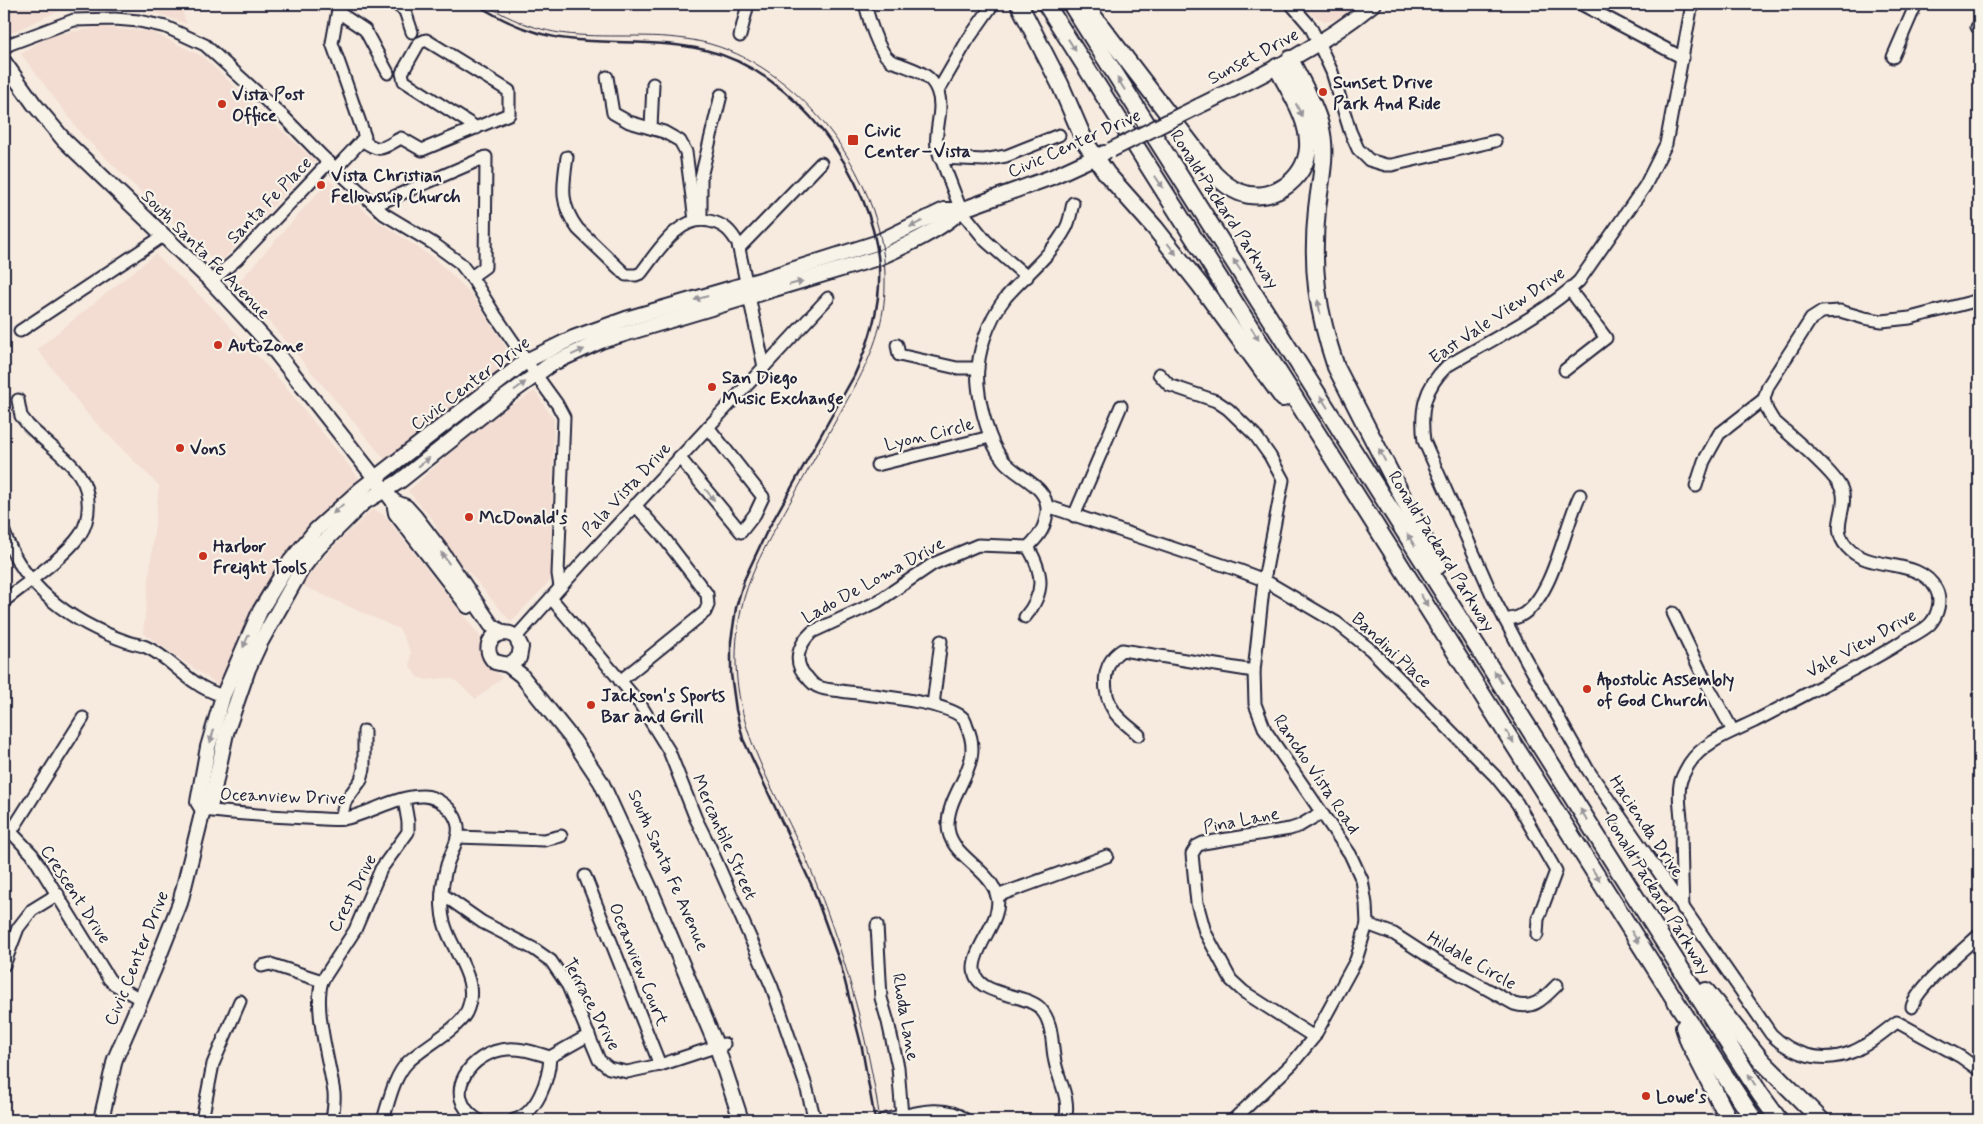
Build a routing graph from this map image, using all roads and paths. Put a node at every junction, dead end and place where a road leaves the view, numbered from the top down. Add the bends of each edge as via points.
1 (396, 4) edge
2 (748, 4) edge
3 (865, 4) edge
4 (993, 4) edge
5 (1019, 4) edge
6 (1046, 4) edge
7 (1071, 4) edge
8 (1084, 4) edge
9 (1290, 4) edge
10 (1373, 4) edge
11 (1582, 4) edge
12 (1692, 4) edge
13 (1916, 4) edge
14 (339, 8) edge
15 (412, 32) dead end
16 (740, 36) dead end
17 (1318, 42) junction
18 (4, 48) edge
19 (1893, 57) dead end
20 (1683, 58) junction
21 (1283, 63) junction
22 (6, 68) edge
23 (388, 73) dead end
24 (607, 77) dead end
25 (653, 84) dead end
26 (938, 91) junction
27 (721, 95) dead end
28 (1199, 106) joint
29 (477, 128) junction
30 (650, 128) junction
31 (1059, 135) dead end
32 (362, 140) junction
33 (1495, 141) dead end
34 (567, 157) dead end
35 (940, 158) junction
36 (1096, 158) junction
37 (821, 163) dead end
38 (332, 165) junction
39 (1073, 203) dead end
40 (375, 205) junction
41 (961, 210) junction
42 (698, 219) junction
43 (163, 236) junction
44 (739, 248) junction
45 (471, 277) junction
46 (1027, 277) junction
47 (211, 281) junction
48 (748, 290) junction
49 (1570, 290) junction
50 (828, 298) dead end
51 (1979, 300) edge
52 (20, 331) dead end
53 (897, 345) dead end
54 (526, 360) junction
55 (764, 367) junction
56 (978, 368) junction
57 (1566, 370) dead end
58 (1159, 374) dead end
59 (536, 376) junction
60 (1764, 399) junction
61 (18, 400) dead end
62 (1120, 406) dead end
63 (1422, 410) joint
64 (708, 427) junction
65 (990, 437) junction
66 (679, 457) junction
67 (877, 465) dead end
68 (375, 477) junction
69 (1696, 486) dead end
70 (385, 490) junction
71 (1580, 495) dead end
72 (394, 502) junction
73 (635, 505) junction
74 (1047, 506) junction
75 (1368, 515) junction
76 (1074, 516) junction
77 (4, 532) edge
78 (1028, 547) junction
79 (30, 580) junction
80 (1264, 580) junction
81 (560, 587) junction
82 (551, 598) junction
83 (4, 601) edge
84 (1672, 613) dead end
85 (1025, 617) dead end
86 (1505, 620) junction
87 (510, 635) junction
88 (491, 640) junction
89 (1474, 640) junction
90 (942, 641) dead end
91 (520, 655) junction
92 (508, 665) junction
93 (1254, 671) junction
94 (620, 681) junction
95 (223, 696) junction
96 (933, 705) junction
97 (83, 718) dead end
98 (364, 731) dead end
99 (1733, 731) junction
100 (226, 733) junction
101 (1139, 735) dead end
102 (404, 799) junction
103 (203, 810) junction
104 (1321, 813) junction
105 (341, 819) junction
106 (8, 830) edge
107 (561, 836) dead end
108 (457, 837) junction
109 (1106, 856) dead end
110 (585, 876) dead end
111 (58, 894) junction
112 (442, 894) junction
113 (997, 896) junction
114 (1683, 909) junction
115 (1647, 915) junction
116 (877, 924) dead end
117 (1366, 924) junction
118 (1537, 935) dead end
119 (1979, 935) edge
120 (4, 965) edge
121 (262, 966) dead end
122 (322, 981) junction
123 (1557, 985) dead end
124 (140, 999) junction
125 (240, 1001) dead end
126 (1677, 1004) junction
127 (1912, 1007) dead end
128 (588, 1035) junction
129 (1314, 1037) junction
130 (721, 1046) junction
131 (550, 1057) junction
132 (660, 1065) junction
133 (1979, 1070) edge
134 (902, 1116) junction
135 (101, 1120) edge
136 (202, 1120) edge
137 (332, 1120) edge
138 (383, 1120) edge
139 (478, 1120) edge
140 (514, 1120) edge
141 (741, 1120) edge
142 (748, 1120) edge
143 (815, 1120) edge
144 (883, 1120) edge
145 (966, 1120) edge
146 (1066, 1120) edge
147 (1233, 1120) edge
148 (1730, 1120) edge
149 (1754, 1120) edge
150 (1780, 1120) edge
151 (1821, 1120) edge

1 - 15 street via 405,11
2 - 16 street
3 - 26 street via 872,29 890,60 922,73
4 - 26 street
5 - 36 highway via 1085,142
6 -> 75 highway
89 -> 7 highway, Ronald Packard Parkway
21 -> 8 highway via 1306,125 1306,162 1294,180 1276,191 1253,196 1240,193 1214,174
9 - 17 street via 1310,26
10 - 17 main road, Sunset Drive
11 - 20 street
12 - 20 street, East Vale View Drive
13 - 19 street
14 - 23 street via 365,30
14 - 32 street via 332,43 365,137
17 - 21 main road, Sunset Drive
17 - 33 street via 1332,72 1350,131 1358,149 1369,160 1392,165
18 - 38 street via 74,20 115,19 166,27 205,45
20 - 49 street, East Vale View Drive via 1666,144 1656,167
21 - 28 main road, Sunset Drive
89 -> 21 highway via 1336,367 1326,339 1317,298 1314,246 1323,158 1321,126 1315,110
22 - 43 main road, South Santa Fe Avenue via 64,140
24 - 30 street via 613,113
25 - 30 street
26 - 35 street via 940,108 936,141
27 - 42 street via 701,177
28 - 36 main road, Civic Center Drive, bridge
29 - 29 street via 509,114 509,91 426,40 419,43 402,73 404,81
29 - 32 street via 422,150 401,138 380,150
30 - 42 street via 680,140 686,152
31 - 35 street via 1006,156 984,160
32 - 38 street, Santa Fe Place
34 - 42 street via 564,201 572,222 626,275 641,272 674,233
35 - 41 street
36 - 41 main road, Civic Center Drive
36 -> 75 highway via 1200,285
37 - 44 street
38 - 40 street
38 - 47 street, Santa Fe Place via 238,259
39 - 46 street via 1066,227
40 - 45 street via 460,263
40 - 45 street via 486,157 485,267
41 - 46 street via 986,241
41 - 48 main road, Civic Center Drive via 944,210 876,243
42 - 44 street via 728,228
43 - 47 main road, South Santa Fe Avenue
43 - 52 street
44 - 48 street
45 - 54 street
46 - 56 street via 995,312
47 - 68 main road, South Santa Fe Avenue via 271,346
48 -> 54 main road, Civic Center Drive via 626,320 573,338
48 - 55 street
59 -> 48 main road, Civic Center Drive via 551,364 601,341
49 - 57 street via 1606,338
49 - 63 street, East Vale View Drive via 1447,366 1437,376
50 - 55 street, Pala Vista Drive
51 - 60 street via 1910,318 1882,321 1840,311 1822,312 1804,328 1768,386
53 - 56 street via 899,355 956,368
54 - 59 street
54 - 68 main road, Civic Center Drive
55 - 64 street, Pala Vista Drive
56 - 65 street via 980,399
58 - 80 street, Rancho Vista Road via 1169,385 1216,401 1228,409 1255,435 1283,480
70 -> 59 main road, Civic Center Drive
59 - 81 street via 564,417
60 - 69 street via 1719,434 1704,461
60 - 99 street, Vale View Drive via 1773,420 1834,477 1842,489 1844,500 1839,530 1846,546 1855,554 1920,572 1931,579 1938,592 1939,604 1936,615 1919,633
61 - 79 street via 21,416 75,470 87,494 87,519 79,536
62 - 76 street
63 - 86 street, Hacienda Drive via 1424,441
64 - 66 street, Pala Vista Drive
66 -> 64 street via 741,532 763,497
65 - 67 street, Lyon Circle
65 - 74 street via 1003,460 1038,489
66 - 73 street, Pala Vista Drive
68 - 70 main road, South Santa Fe Avenue
68 -> 95 main road, Civic Center Drive via 316,530 290,563 260,611
70 - 72 main road, South Santa Fe Avenue
70 - 100 main road, Civic Center Drive via 363,503 341,524 298,574 256,652
71 - 86 street via 1540,597 1526,613
87 -> 72 main road, South Santa Fe Avenue via 491,625 441,551 406,507
72 - 88 main road, South Santa Fe Avenue via 396,513
73 - 81 street, Pala Vista Drive
73 - 94 street via 689,569 707,594 708,605 705,612
74 - 76 street, Bandini Place
74 - 78 street via 1041,535
75 -> 126 highway
76 - 80 street, Bandini Place
77 - 79 street via 12,554
78 - 85 street via 1040,573 1040,588 1035,606
78 - 96 street, Lado De Loma Drive via 978,545 934,564 877,602 812,632 798,651 801,671 818,687
79 - 83 street
79 - 95 street via 70,615 128,642 145,646 197,684
80 - 93 street, Rancho Vista Road
80 - 118 street, Bandini Place via 1337,623 1371,650 1496,777 1517,803 1556,871 1538,919
81 - 82 street, Pala Vista Drive
82 - 87 street, Pala Vista Drive
82 - 94 street, Mercantile Street
84 - 99 street
86 - 114 street, Hacienda Drive via 1588,770
87 - 88 main road via 497,635
87 - 91 main road, South Santa Fe Avenue via 520,644
88 - 92 main road, South Santa Fe Avenue via 488,650 491,658 499,664
115 -> 89 highway, Ronald Packard Parkway
90 - 96 street
91 - 92 main road
91 - 130 main road, South Santa Fe Avenue via 523,665 579,736 611,785
92 - 130 main road, South Santa Fe Avenue via 521,675 570,736 601,782
93 - 101 street via 1122,650 1115,654 1106,669 1108,698 1116,714
93 - 104 street, Rancho Vista Road via 1255,704 1260,720
94 - 143 street, Mercantile Street via 644,709 669,751 772,987
95 - 100 main road via 230,708 225,723
95 -> 103 main road, Civic Center Drive via 208,747 198,802
96 - 113 street, Lado De Loma Drive via 963,718 971,735 972,756 950,808 947,824 955,845 984,875
97 - 106 street
98 - 105 street via 364,769 361,780 345,802
99 - 114 street, Vale View Drive via 1697,754 1688,765 1680,785
100 - 103 main road, Civic Center Drive via 210,803
102 - 105 street, Oceanview Drive
102 - 108 street, Oceanview Drive via 434,798 450,809 459,829
102 - 122 street, Crest Drive via 408,832 382,869 355,930
103 - 105 street, Oceanview Drive
103 - 124 main road, Civic Center Drive via 180,904
104 - 117 street, Rancho Vista Road via 1358,870 1366,904
104 - 129 street, Pina Lane via 1290,829 1204,843 1197,846 1192,854 1195,888 1205,932 1231,980 1244,992
106 - 111 street, Crescent Drive via 32,854
107 - 108 street via 544,840
108 - 112 street, Oceanview Drive
109 - 113 street
110 - 132 street, Oceanview Court
111 - 120 street via 32,910 18,928
111 - 124 street, Crescent Drive via 109,978
112 - 128 street, Terrace Drive via 482,922 551,961 568,986
112 - 138 street, Oceanview Drive via 444,925 470,980 471,999 466,1014 457,1024 407,1062 396,1081
113 - 146 street via 996,915 974,966 976,976 988,988 1029,1001 1043,1012 1051,1029 1054,1060 1067,1104
114 - 133 street, Hacienda Drive via 1771,1034 1788,1048 1807,1056 1843,1055 1856,1050 1897,1022 1962,1057
150 -> 115 highway, Ronald Packard Parkway via 1760,1094
115 - 151 highway via 1756,1054
116 - 134 street, Rhoda Lane via 881,998 898,1067
117 - 123 street, Hildale Circle via 1394,934 1431,958 1523,1007 1544,998
117 - 129 street, Rancho Vista Road via 1356,960
119 - 127 street via 1929,982 1916,996
121 - 122 street via 270,964
122 - 137 street, Crest Drive via 319,988 322,1022 334,1096
124 - 135 main road, Civic Center Drive via 115,1059
125 - 136 street via 213,1064
126 - 148 highway via 1689,1042
126 - 149 highway
128 - 131 street
128 - 132 street, Terrace Drive via 599,1060 616,1071
129 - 147 street, Rancho Vista Road via 1292,1064
130 - 132 street, Terrace Drive
130 - 141 main road, South Santa Fe Avenue
130 - 142 main road, South Santa Fe Avenue
131 - 139 street via 525,1049 508,1048 480,1058 461,1084 461,1105
131 - 140 street via 548,1075 536,1102 527,1113
134 - 144 street
134 - 145 street via 942,1110 959,1114

